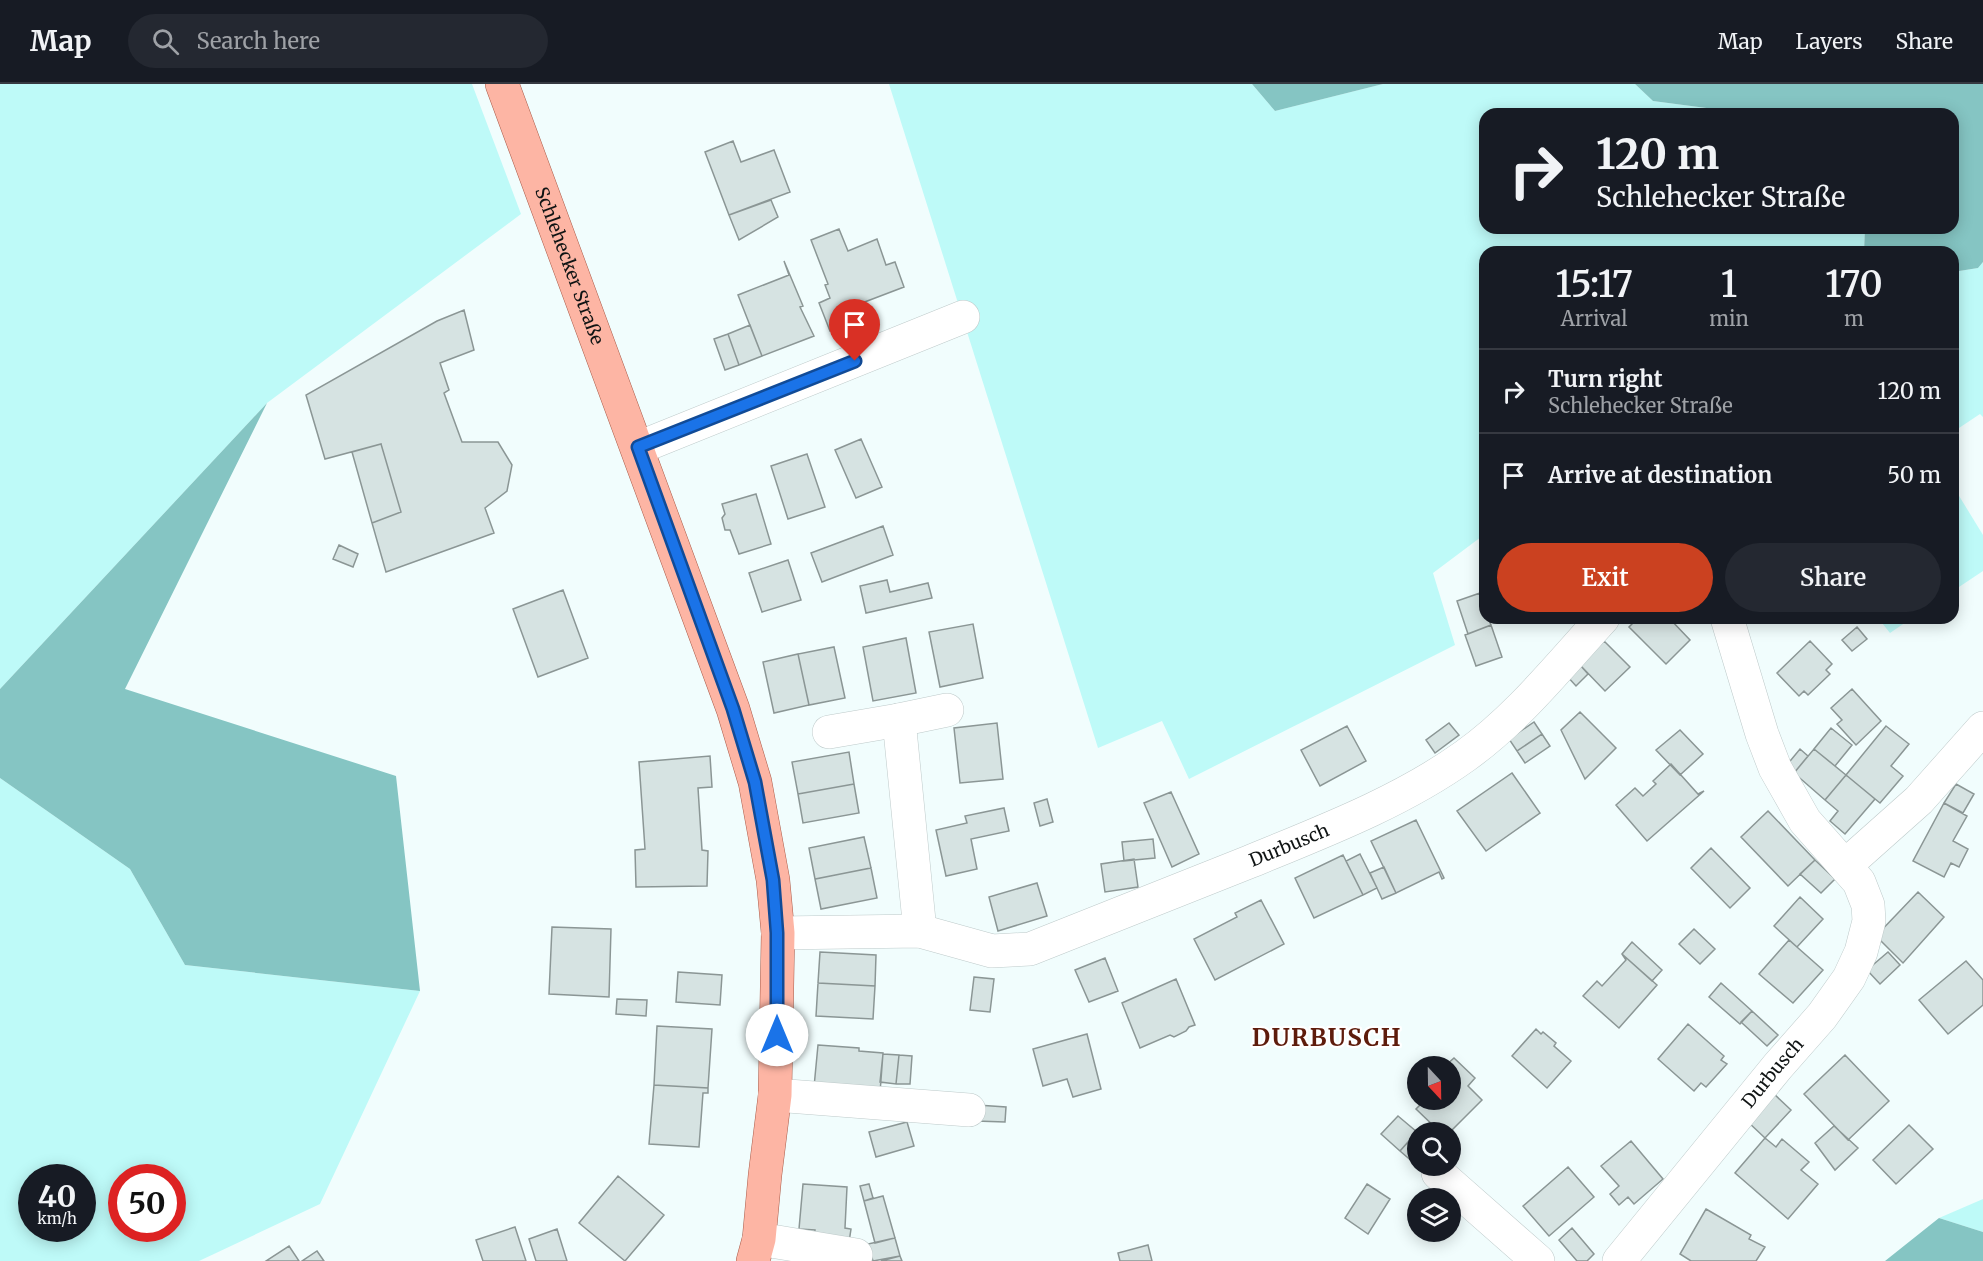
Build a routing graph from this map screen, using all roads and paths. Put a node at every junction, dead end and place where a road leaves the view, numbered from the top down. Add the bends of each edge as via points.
1 (502, 84) edge
2 (963, 318) dead end
3 (638, 447) junction
4 (1598, 624) edge
5 (1729, 624) edge
6 (947, 710) dead end
7 (898, 720) junction
8 (1983, 728) edge
9 (829, 732) dead end
10 (1846, 865) junction
11 (920, 931) junction
12 (777, 933) junction
13 (775, 1095) junction
14 (969, 1110) dead end
15 (1441, 1176) edge
16 (756, 1250) edge
17 (856, 1255) dead end
18 (1538, 1261) edge
19 (1619, 1261) edge

1 - 3 main road, Schlehecker Straße
2 - 3 street
3 - 12 main road, Schlehecker Straße via 733,709 755,782 773,880
4 - 11 street, Durbusch via 1519,711 1464,757 1425,782 1335,828 1030,950 993,951
5 - 10 street, Durbusch via 1775,768 1805,821
6 - 7 street
7 - 9 street
7 - 11 street
8 - 10 street via 1919,800
10 - 19 street, Durbusch via 1859,882 1868,905 1869,921 1849,978 1822,1016
11 - 12 street, Durbusch
12 - 13 main road, Schlehecker Straße
13 - 14 street
13 - 16 main road, Schlehecker Straße
15 - 18 street
16 - 17 street, Schlehecker Straße

